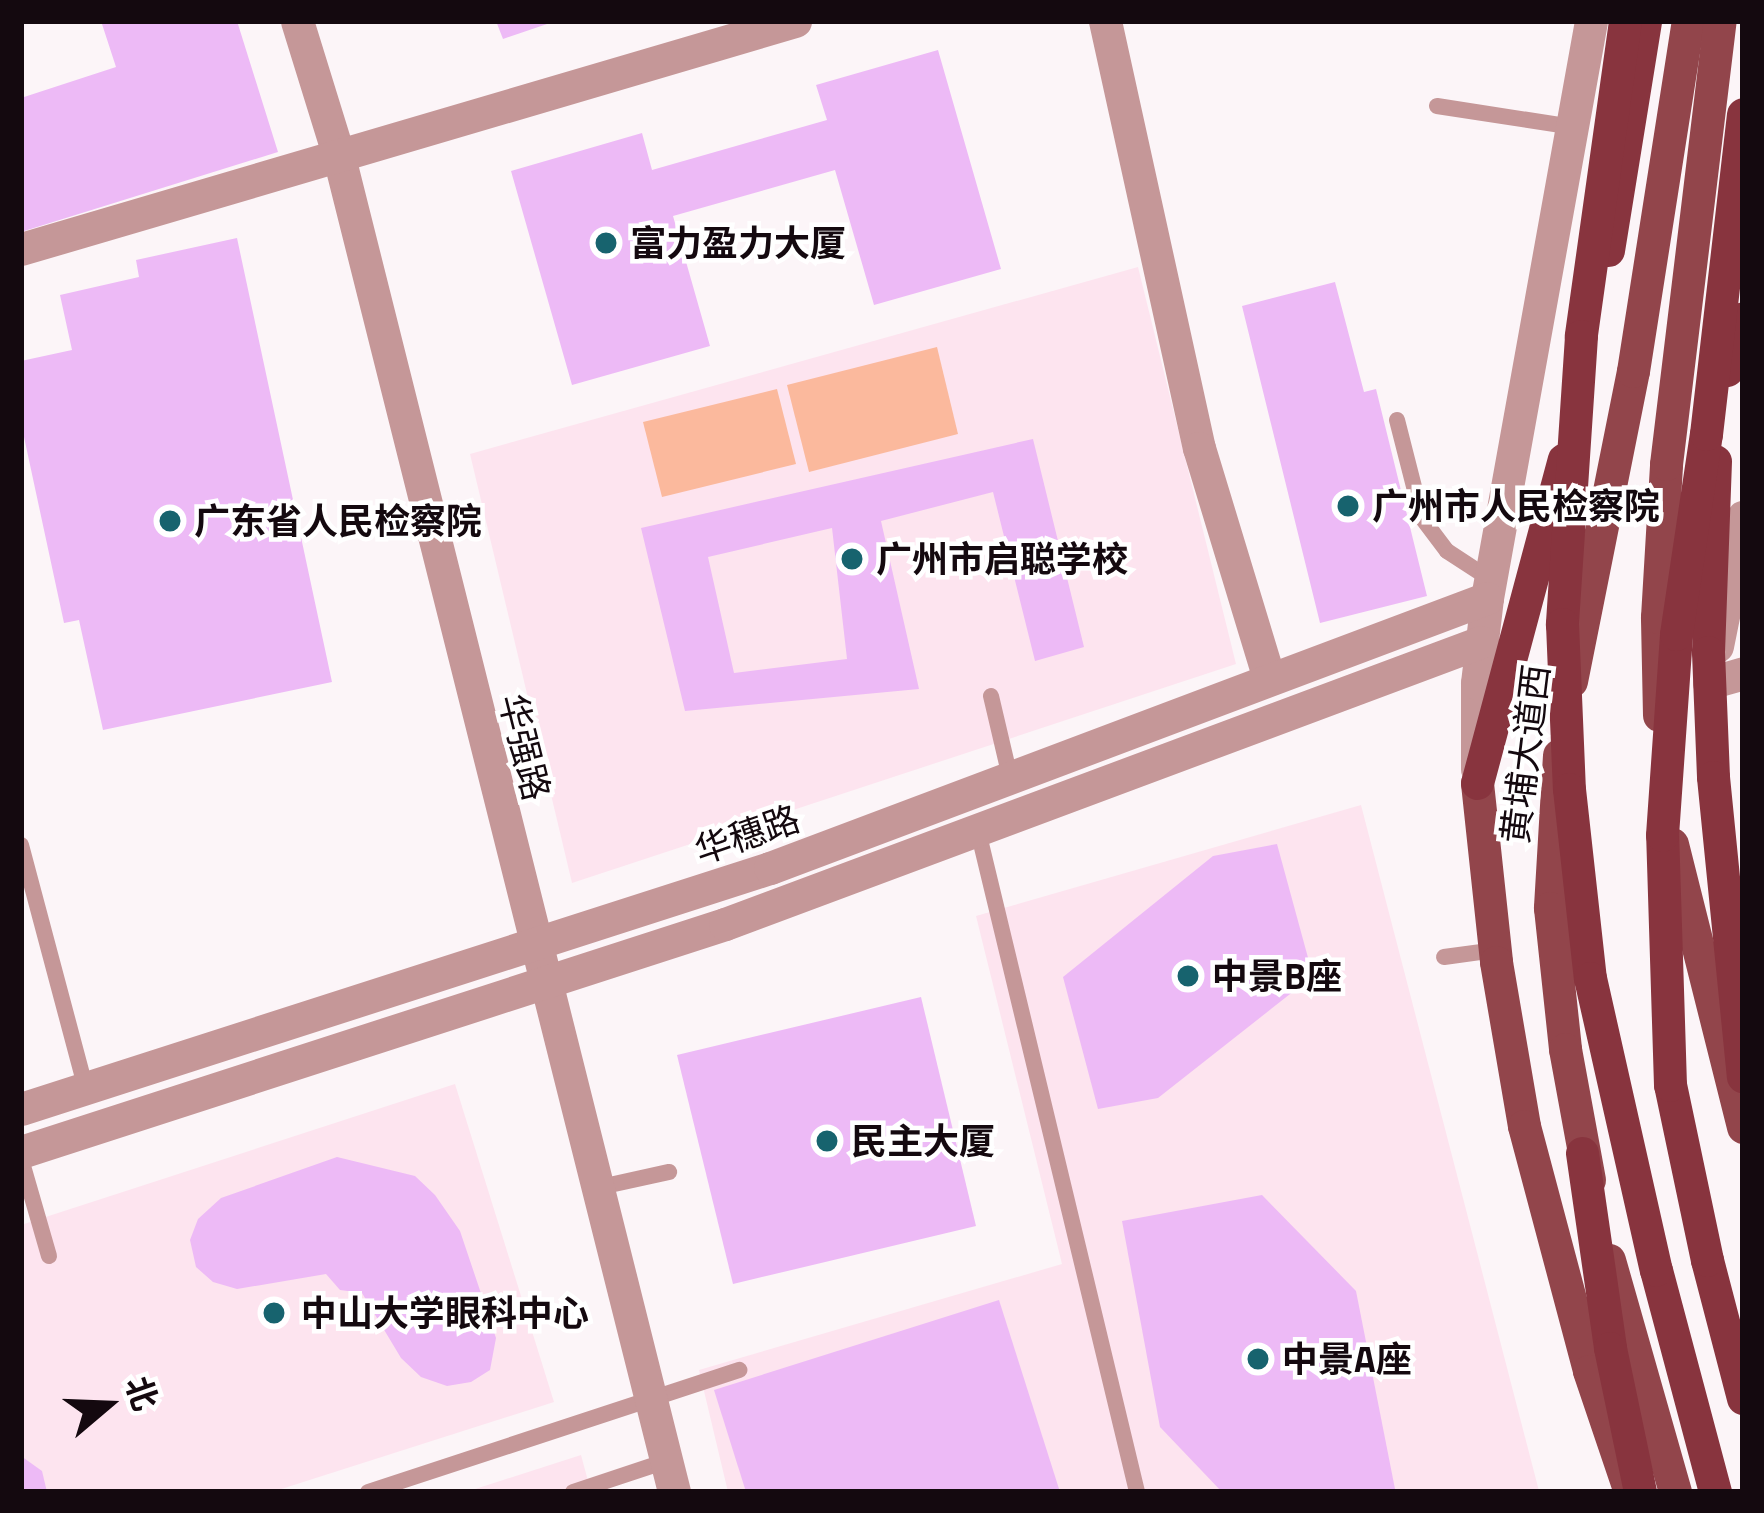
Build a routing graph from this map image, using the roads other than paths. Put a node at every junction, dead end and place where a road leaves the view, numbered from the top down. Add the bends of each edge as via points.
1 (297, 21) edge
2 (795, 21) edge
3 (1105, 21) edge
4 (1591, 21) edge
5 (1625, 21) edge
6 (1645, 21) edge
7 (1688, 21) edge
8 (1720, 21) edge
9 (1437, 106) dead end
10 (1743, 114) edge
11 (1572, 127) junction
12 (340, 157) junction
13 (21, 249) edge
14 (1743, 252) edge
15 (1743, 318) edge
16 (1397, 420) dead end
17 (1706, 434) junction
18 (1743, 517) edge
19 (1489, 589) junction
20 (1481, 642) junction
21 (1743, 673) edge
22 (1269, 678) junction
23 (1709, 683) junction
24 (991, 696) dead end
25 (1010, 777) junction
26 (1478, 783) junction
27 (978, 832) junction
28 (21, 845) edge
29 (534, 947) junction
30 (1495, 950) junction
31 (1444, 958) dead end
32 (544, 983) junction
33 (1743, 1076) edge
34 (86, 1088) junction
35 (21, 1109) edge
36 (1743, 1127) edge
37 (1582, 1153) junction
38 (21, 1155) edge
39 (669, 1172) dead end
40 (596, 1188) junction
41 (49, 1256) dead end
42 (739, 1370) dead end
43 (1743, 1397) edge
44 (650, 1399) junction
45 (670, 1477) edge
46 (368, 1492) edge
47 (573, 1492) edge
48 (1137, 1492) edge
49 (1630, 1492) edge
50 (1640, 1492) edge
51 (1675, 1492) edge
52 (1714, 1492) edge

1 - 12 street, 华强路
2 - 12 street
3 - 22 street via 1199,448
4 - 11 street
5 - 52 highway, bridge via 1577,376 1562,624 1569,789 1590,977
6 - 26 highway via 1595,320
7 - 37 main road, 黄埔大道西 via 1552,810 1555,977
8 - 36 main road via 1679,335 1657,659 1669,827
9 - 11 lane
10 - 17 highway, bridge
11 - 19 street
12 - 13 street
12 - 29 street, 华强路
14 - 23 highway via 1714,469
15 - 17 highway, bridge
16 - 19 lane via 1422,518
17 - 43 highway, bridge via 1672,678 1661,905 1670,1085
18 - 23 street
19 - 20 street
19 - 22 street, 华穗路
20 - 26 street
20 - 27 street
21 - 23 street
22 - 25 street, 华穗路
23 - 33 highway
24 - 25 lane
25 - 29 street, 华穗路
26 - 30 main road
27 - 32 street
27 - 48 lane
28 - 34 lane
29 - 32 street, 华强路
29 - 34 street, 华穗路
30 - 31 lane
30 - 49 main road via 1544,1207
32 - 38 street
32 - 40 street, 华强路
34 - 35 street, 华穗路
37 - 50 highway
37 - 51 main road, 黄埔大道西
38 - 41 lane
39 - 40 lane
40 - 44 street, 华强路
42 - 44 lane
44 - 45 street, 华强路
44 - 46 lane
45 - 47 lane

